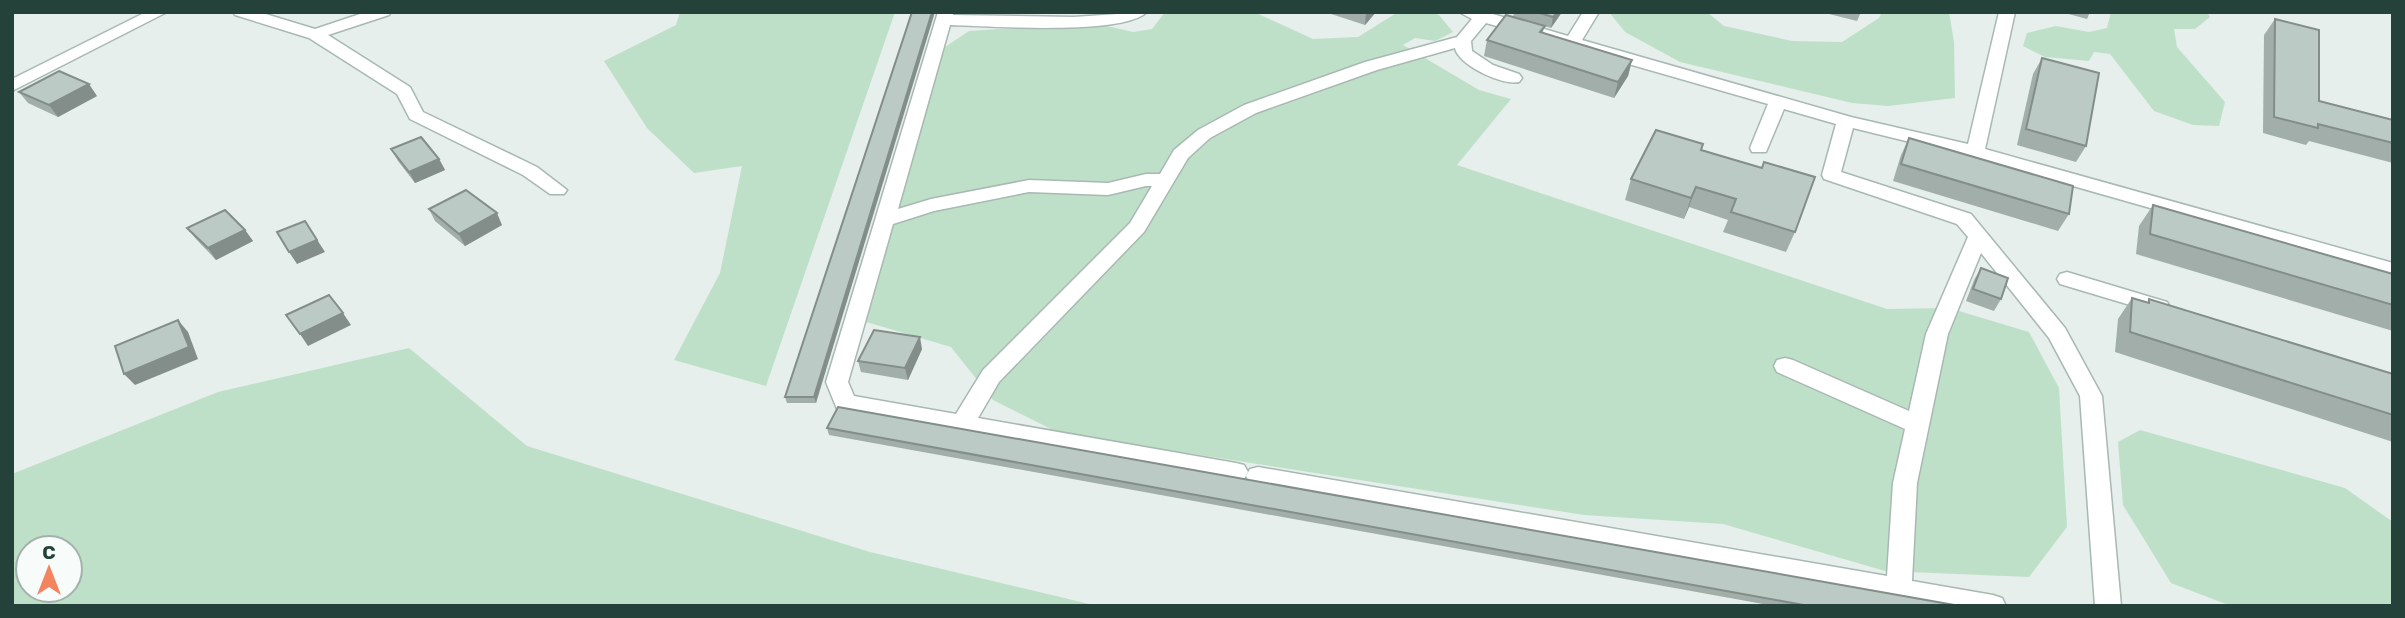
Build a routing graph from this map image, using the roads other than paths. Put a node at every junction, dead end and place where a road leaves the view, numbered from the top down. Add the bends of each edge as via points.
1 (159, 12) edge
2 (241, 12) edge
3 (383, 12) edge
4 (1139, 12) edge
5 (1591, 12) edge
6 (2007, 12) edge
7 (1475, 15) edge
8 (945, 16) edge
9 (316, 34) junction
10 (1463, 41) junction
11 (1572, 42) junction
12 (1513, 78) dead end
13 (12, 86) edge
14 (1778, 101) junction
15 (1846, 121) junction
16 (1759, 148) dead end
17 (1975, 152) junction
18 (1164, 180) junction
19 (557, 190) dead end
20 (885, 220) junction
21 (1978, 237) junction
22 (2393, 270) edge
23 (2067, 279) dead end
24 (2181, 314) edge
25 (1785, 366) dead end
26 (962, 424) junction
27 (1917, 424) junction
28 (1899, 589) junction
29 (1993, 606) edge
30 (2108, 606) edge

1 - 13 street
2 - 9 street
3 - 9 street
4 - 8 street via 1086,20
5 - 11 street
6 - 17 street
7 - 10 street
7 - 11 street
8 - 20 street
9 - 19 street via 404,91 416,115 530,171
10 - 12 street via 1464,53 1473,61
10 - 18 street via 1371,66 1250,108 1204,134 1181,154
11 - 14 street
14 - 15 street
14 - 16 street
15 - 17 street
15 - 21 street via 1831,176 1964,219
17 - 22 street
18 - 20 street via 1108,189 1029,186 931,205
18 - 26 street via 1137,227 990,376
20 - 26 street via 837,382 845,403
21 - 27 street via 1937,334
21 - 30 street via 2057,333 2091,396
23 - 24 street
25 - 27 street
26 - 28 street
27 - 28 street via 1905,483
28 - 29 street

